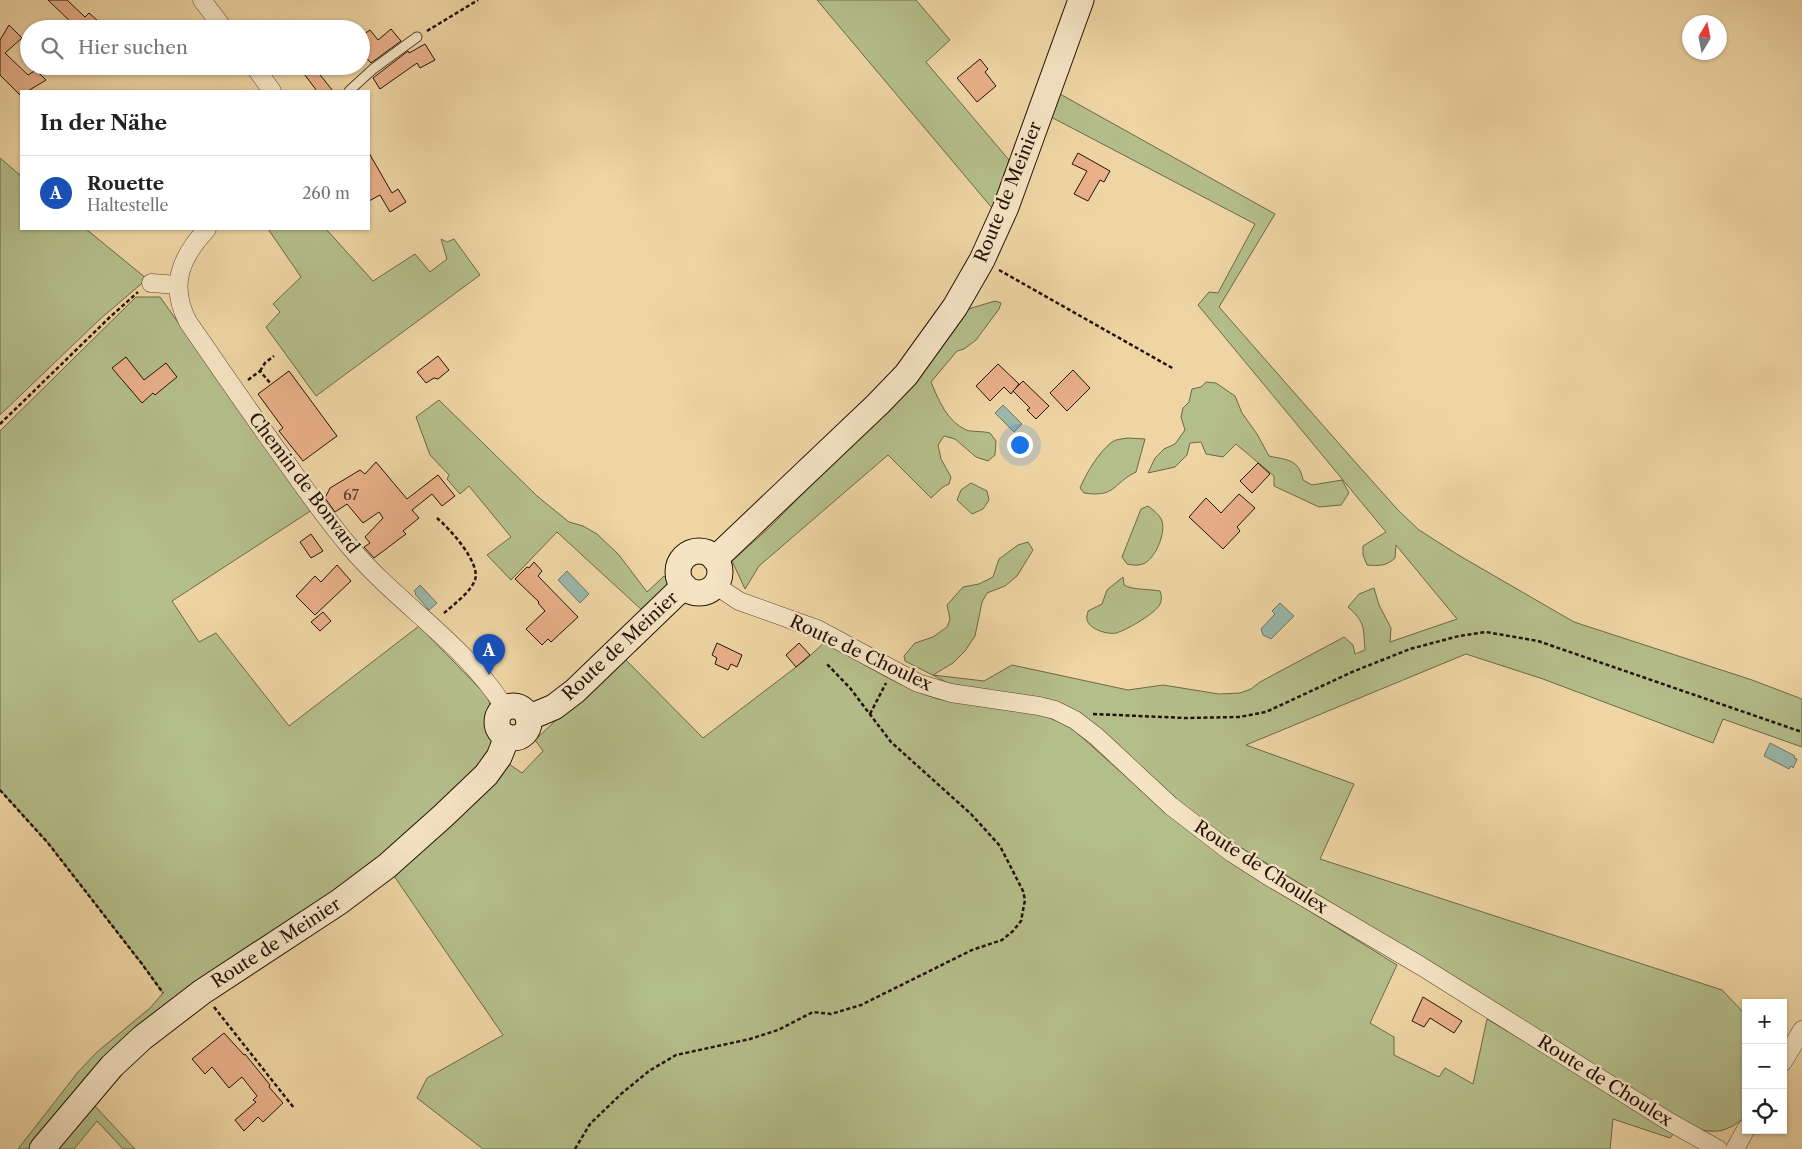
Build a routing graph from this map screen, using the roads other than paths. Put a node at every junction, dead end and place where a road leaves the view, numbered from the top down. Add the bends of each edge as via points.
1 (202, 0) edge
2 (1081, 0) edge
3 (217, 20) edge
4 (417, 37) road end
5 (370, 72) edge
6 (260, 75) edge
7 (366, 75) edge
8 (271, 90) edge
9 (350, 90) edge
10 (206, 230) edge
11 (151, 283) road end
12 (178, 285) junction
13 (715, 559) junction
14 (715, 585) junction
15 (684, 586) junction
16 (505, 708) junction
17 (528, 718) junction
18 (508, 737) junction
19 (1802, 1030) edge
20 (1787, 1055) edge
21 (1743, 1134) edge
22 (42, 1149) edge
23 (1718, 1149) edge
24 (1735, 1149) edge

1 - 3 street
2 - 13 street, Route de Meinier via 1006,207 982,260 955,306 906,375
4 - 5 lane
6 - 8 street
7 - 9 lane
10 - 12 street, Chemin de Bonvard via 188,252
11 - 12 street
12 - 16 street, Chemin de Bonvard via 178,298 184,315 234,390 349,547 486,681
13 - 14 street via 720,572
13 - 15 street via 702,551 695,551 682,559 678,573
14 - 15 street via 703,592
14 - 23 street, Route de Choulex via 739,601 817,630 934,689 1039,706 1075,720 1171,806 1232,853
15 - 17 street, Route de Meinier via 575,692 554,707
16 - 17 street via 516,706 526,712
16 - 18 street via 497,719 501,733
17 - 18 street via 529,724 521,736
18 - 22 street, Route de Meinier via 486,775 387,866 202,992 142,1038 112,1066
19 - 20 street
21 - 24 street

